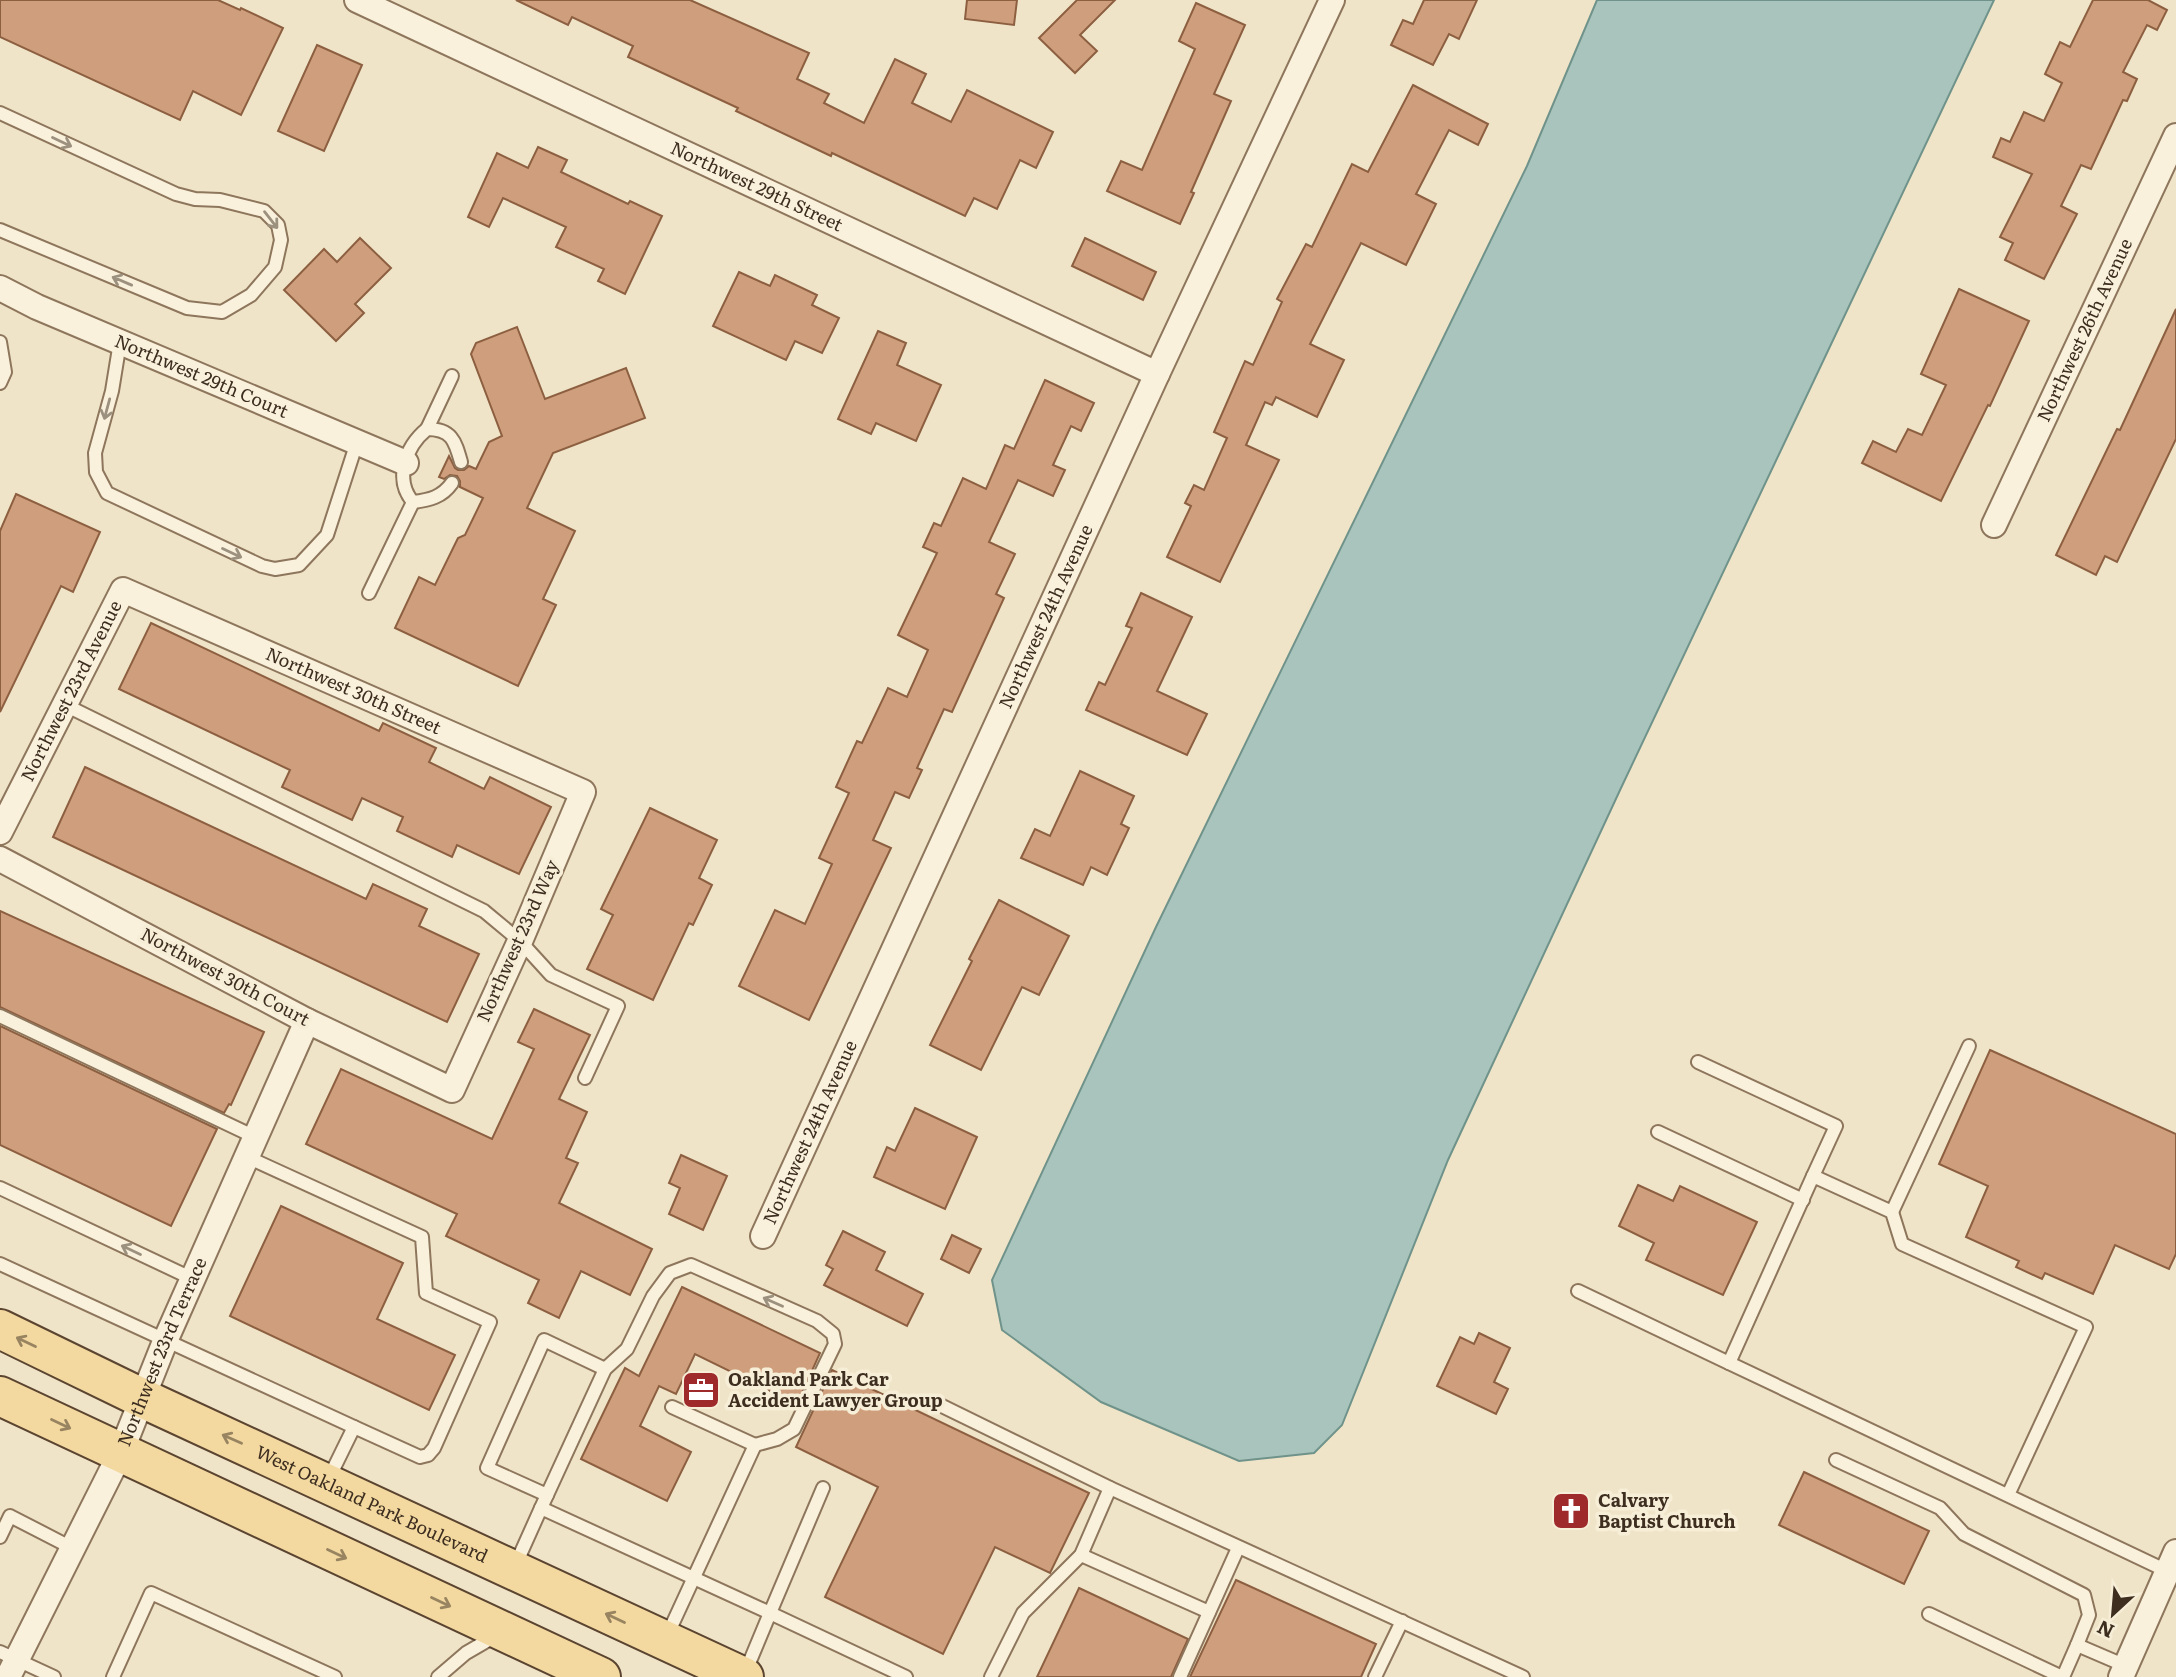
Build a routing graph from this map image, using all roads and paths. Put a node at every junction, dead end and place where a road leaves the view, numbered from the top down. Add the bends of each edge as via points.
1 (357, 0) edge
2 (1330, 1) edge
3 (0, 113) edge
4 (2176, 136) edge
5 (0, 230) edge
6 (0, 288) edge
7 (0, 342) edge
8 (120, 342) junction
9 (1157, 374) junction
10 (452, 376) dead end
11 (0, 383) edge
12 (427, 429) junction
13 (357, 442) junction
14 (461, 462) dead end
15 (405, 463) junction
16 (452, 483) dead end
17 (413, 502) junction
18 (1994, 525) dead end
19 (123, 590) joint
20 (369, 593) dead end
21 (65, 705) junction
22 (583, 792) joint
23 (0, 832) edge
24 (0, 859) edge
25 (520, 942) junction
26 (0, 1016) edge
27 (307, 1021) junction
28 (1969, 1046) dead end
29 (1698, 1062) dead end
30 (585, 1078) dead end
31 (452, 1090) joint
32 (1658, 1132) dead end
33 (251, 1147) junction
34 (1813, 1176) junction
35 (0, 1188) edge
36 (1802, 1200) junction
37 (1892, 1212) junction
38 (763, 1236) dead end
39 (0, 1264) edge
40 (193, 1279) junction
41 (1578, 1291) dead end
42 (0, 1329) edge
43 (166, 1339) junction
44 (1729, 1363) junction
45 (605, 1369) junction
46 (0, 1396) edge
47 (144, 1399) junction
48 (940, 1405) dead end
49 (672, 1407) dead end
50 (354, 1427) junction
51 (755, 1445) junction
52 (121, 1452) junction
53 (1836, 1460) dead end
54 (327, 1482) junction
55 (823, 1488) dead end
56 (1110, 1488) junction
57 (547, 1495) junction
58 (2008, 1495) junction
59 (541, 1508) junction
60 (5, 1513) edge
61 (0, 1537) edge
62 (1238, 1548) junction
63 (74, 1549) junction
64 (1081, 1555) junction
65 (2172, 1561) edge
66 (513, 1571) junction
67 (692, 1578) junction
68 (1209, 1612) junction
69 (770, 1613) junction
70 (1929, 1614) dead end
71 (1402, 1621) junction
72 (503, 1632) junction
73 (665, 1641) junction
74 (2077, 1645) junction
75 (8, 1663) edge
76 (2123, 1672) edge
77 (54, 1677) edge
78 (113, 1677) edge
79 (335, 1677) edge
80 (438, 1677) edge
81 (601, 1677) edge
82 (744, 1677) edge
83 (906, 1677) edge
84 (991, 1677) edge
85 (1180, 1677) edge
86 (1375, 1677) edge
87 (1523, 1677) edge
88 (2062, 1677) edge

1 - 9 street, Northwest 29th Street
2 - 9 street, Northwest 24th Avenue
3 -> 5 lane via 176,194 264,211 278,225 281,240 275,267 251,295 222,312 187,308
4 - 18 street, Northwest 26th Avenue
6 - 8 street, Northwest 29th Court
7 - 11 lane via 5,372
8 - 13 street, Northwest 29th Court
8 -> 13 lane via 95,453 96,472 107,493 262,566 299,565 327,535
9 - 38 street, Northwest 24th Avenue
10 - 12 lane
12 - 14 lane via 448,434
12 - 15 lane
13 - 15 street, Northwest 29th Court
15 - 17 lane via 403,483
16 - 17 lane via 430,500
17 - 20 lane
19 - 21 street, Northwest 23rd Avenue
19 - 22 street, Northwest 30th Street
21 - 23 street, Northwest 23rd Avenue
21 - 25 lane via 484,911
22 - 25 street, Northwest 23rd Way
24 - 27 street, Northwest 30th Court
25 - 30 lane via 551,975 618,1006
25 - 31 street, Northwest 23rd Way
26 - 33 lane
27 - 31 street, Northwest 30th Court
27 - 33 street, Northwest 23rd Terrace
28 - 37 lane
29 - 34 lane via 1836,1126
32 - 36 lane
33 - 40 street, Northwest 23rd Terrace
33 - 50 lane via 422,1237 426,1293 490,1322 428,1455 420,1457
34 - 36 lane
34 - 37 lane
40 -> 35 lane
36 - 44 lane
37 - 58 lane via 1902,1244 2087,1327
39 - 43 lane
40 - 43 street, Northwest 23rd Terrace
41 - 44 lane
47 -> 42 main road, West Oakland Park Boulevard
43 - 47 street, Northwest 23rd Terrace
43 - 50 lane
44 - 58 lane
51 -> 45 lane via 794,1429 835,1344 833,1334 817,1321 691,1265 670,1273 627,1349
45 - 57 lane
45 - 57 lane via 544,1340 487,1468
46 -> 52 main road
47 - 52 street, Northwest 23rd Terrace
54 -> 47 main road, West Oakland Park Boulevard
48 - 56 lane
49 - 51 lane
50 - 54 lane
51 - 67 lane
52 - 63 street, Northwest 23rd Terrace
52 -> 72 main road
53 - 74 lane via 1940,1508 1964,1534 2084,1595 2089,1615
54 - 66 main road, West Oakland Park Boulevard
55 - 69 lane
56 - 62 lane
56 - 64 lane
57 - 59 lane
58 - 65 lane
59 - 66 lane
59 - 67 lane
60 - 61 lane
60 - 63 lane
62 - 68 lane
62 - 71 lane
63 - 75 street, Northwest 23rd Terrace
64 - 68 lane
64 - 84 lane via 1023,1613
65 - 76 street
73 -> 66 main road, West Oakland Park Boulevard
67 - 69 lane
67 - 73 lane
68 - 85 lane
69 - 82 lane
69 - 83 lane
70 - 88 lane
71 - 86 lane
71 - 87 lane
72 - 80 lane via 466,1653
72 - 81 main road
73 - 82 main road, West Oakland Park Boulevard
74 - 76 lane
74 - 88 lane
75 - 77 lane
78 - 79 lane via 151,1593

